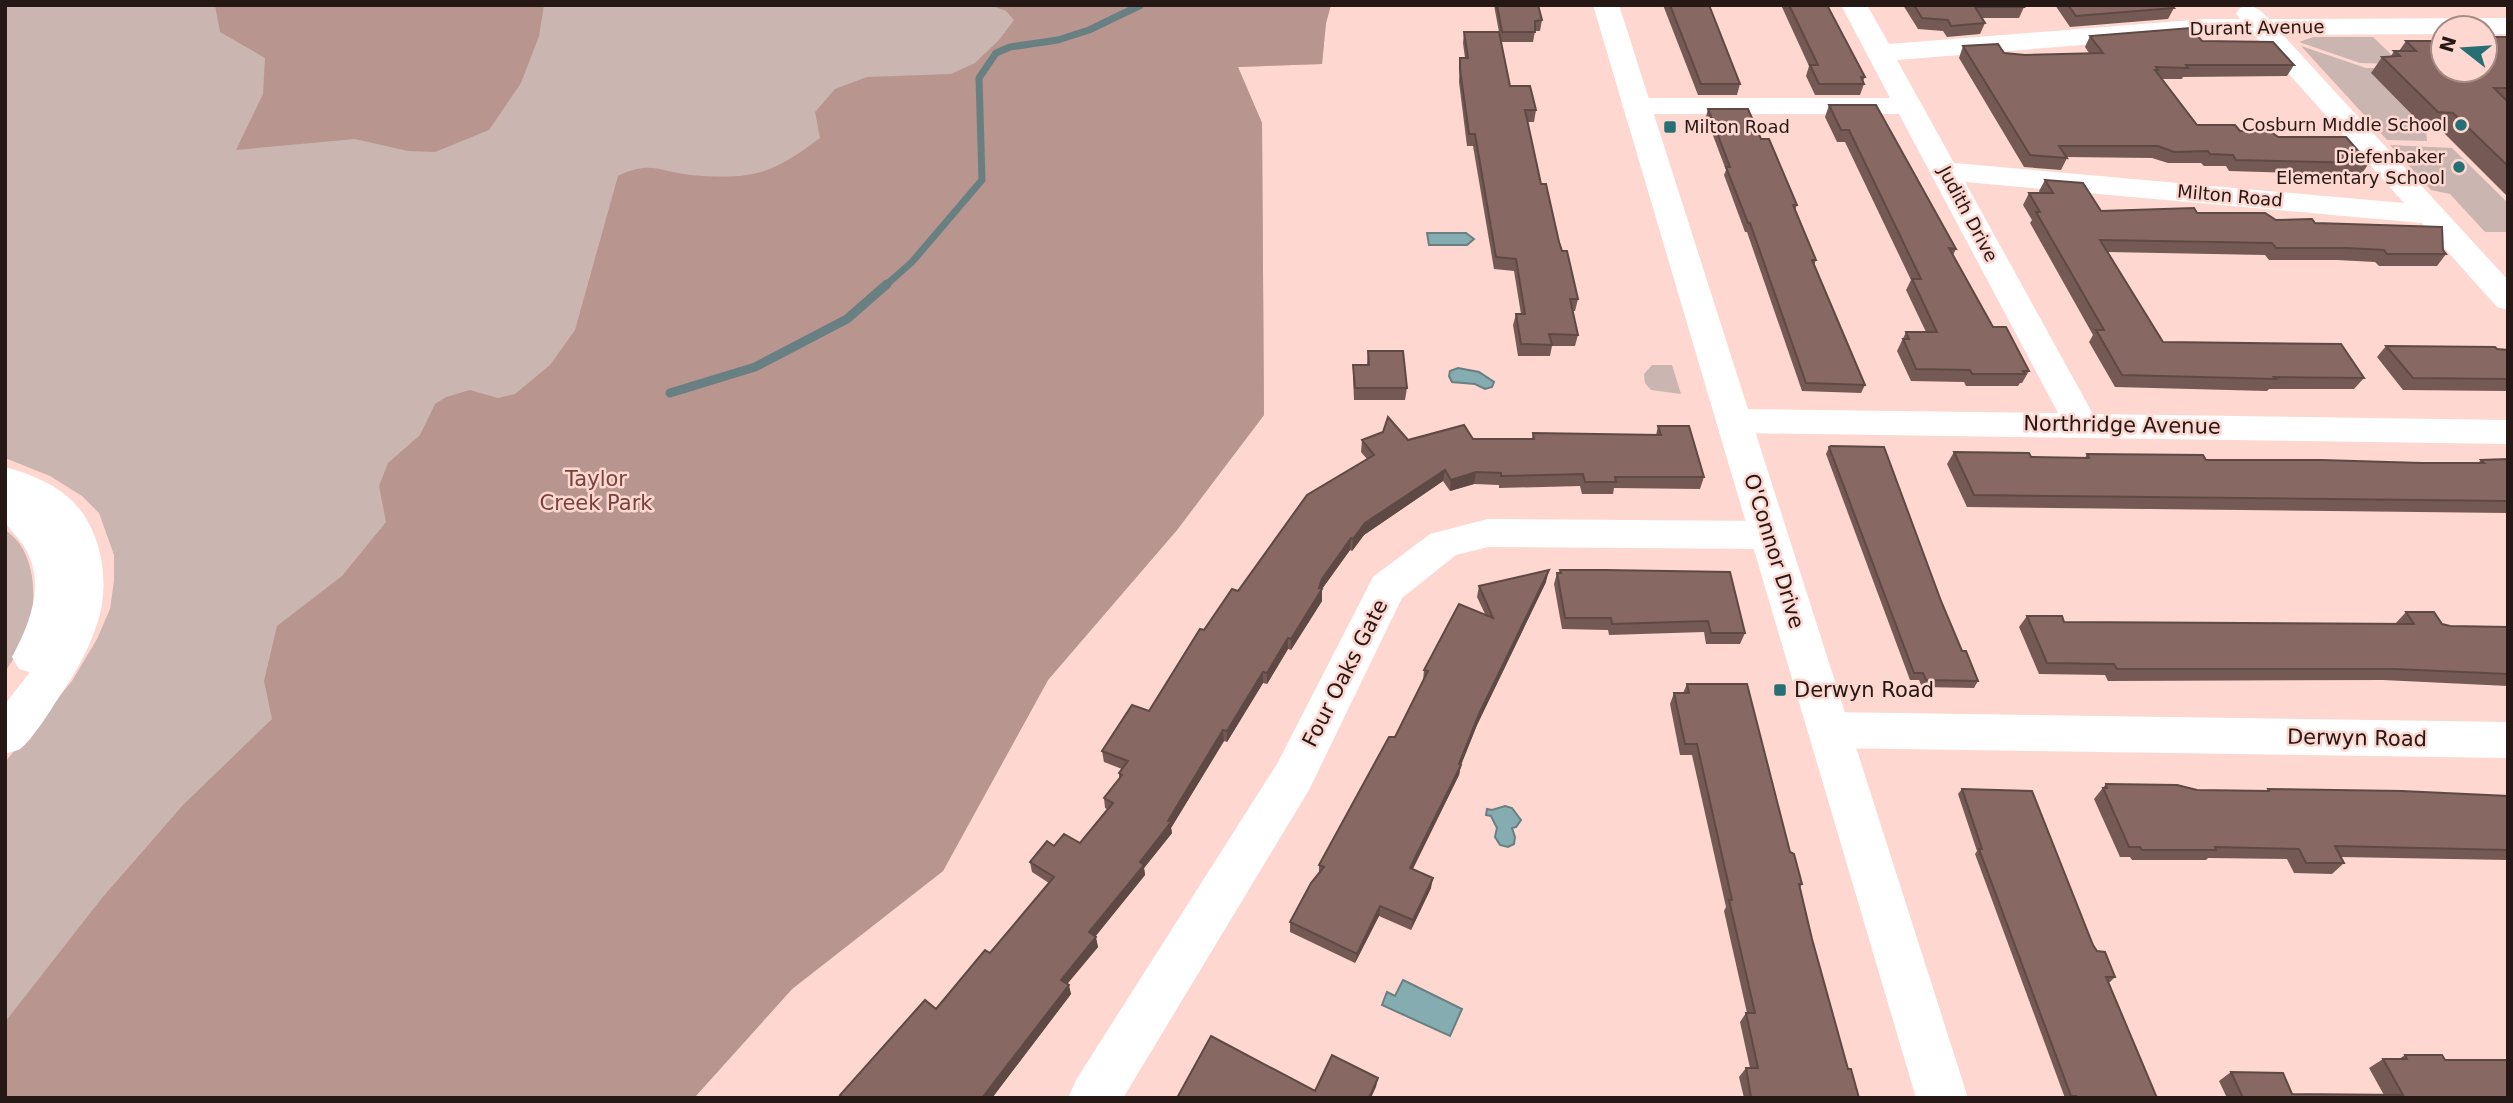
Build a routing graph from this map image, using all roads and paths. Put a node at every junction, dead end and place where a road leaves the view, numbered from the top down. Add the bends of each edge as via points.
1 (1606, 5) edge
2 (1854, 5) edge
3 (2251, 15) edge
4 (2508, 26) edge
5 (1880, 53) junction
6 (1636, 106) junction
7 (1910, 106) junction
8 (1945, 171) junction
9 (2431, 215) junction
10 (2508, 300) edge
11 (1736, 421) junction
12 (2081, 424) junction
13 (2508, 432) edge
14 (5, 480) edge
15 (5, 506) edge
16 (1769, 534) junction
17 (5, 703) edge
18 (1828, 730) junction
19 (5, 736) edge
20 (2508, 740) edge
21 (1094, 1098) edge
22 (1942, 1098) edge

1 - 6 main road, O'Connor Drive
2 - 5 main road, Judith Drive
3 - 4 main road, Durant Avenue
3 - 5 main road, Durant Avenue via 2205,27
3 - 9 main road
5 - 7 main road, Judith Drive
6 - 7 main road
6 - 11 main road, O'Connor Drive
7 - 8 main road, Judith Drive
8 - 9 main road, Milton Road
8 - 12 main road, Judith Drive
9 - 10 main road
11 - 12 main road, Northridge Avenue
11 - 16 main road, O'Connor Drive
12 - 13 main road, Northridge Avenue
14 - 19 main road via 54,506 70,524 86,580 83,612 62,657
15 - 17 main road via 26,518 41,538 54,561 55,586 54,612 41,643
16 - 18 main road, O'Connor Drive
16 - 21 main road, Four Oaks Gate via 1488,533 1444,544 1387,588 1293,777
18 - 20 main road, Derwyn Road
18 - 22 main road, O'Connor Drive

